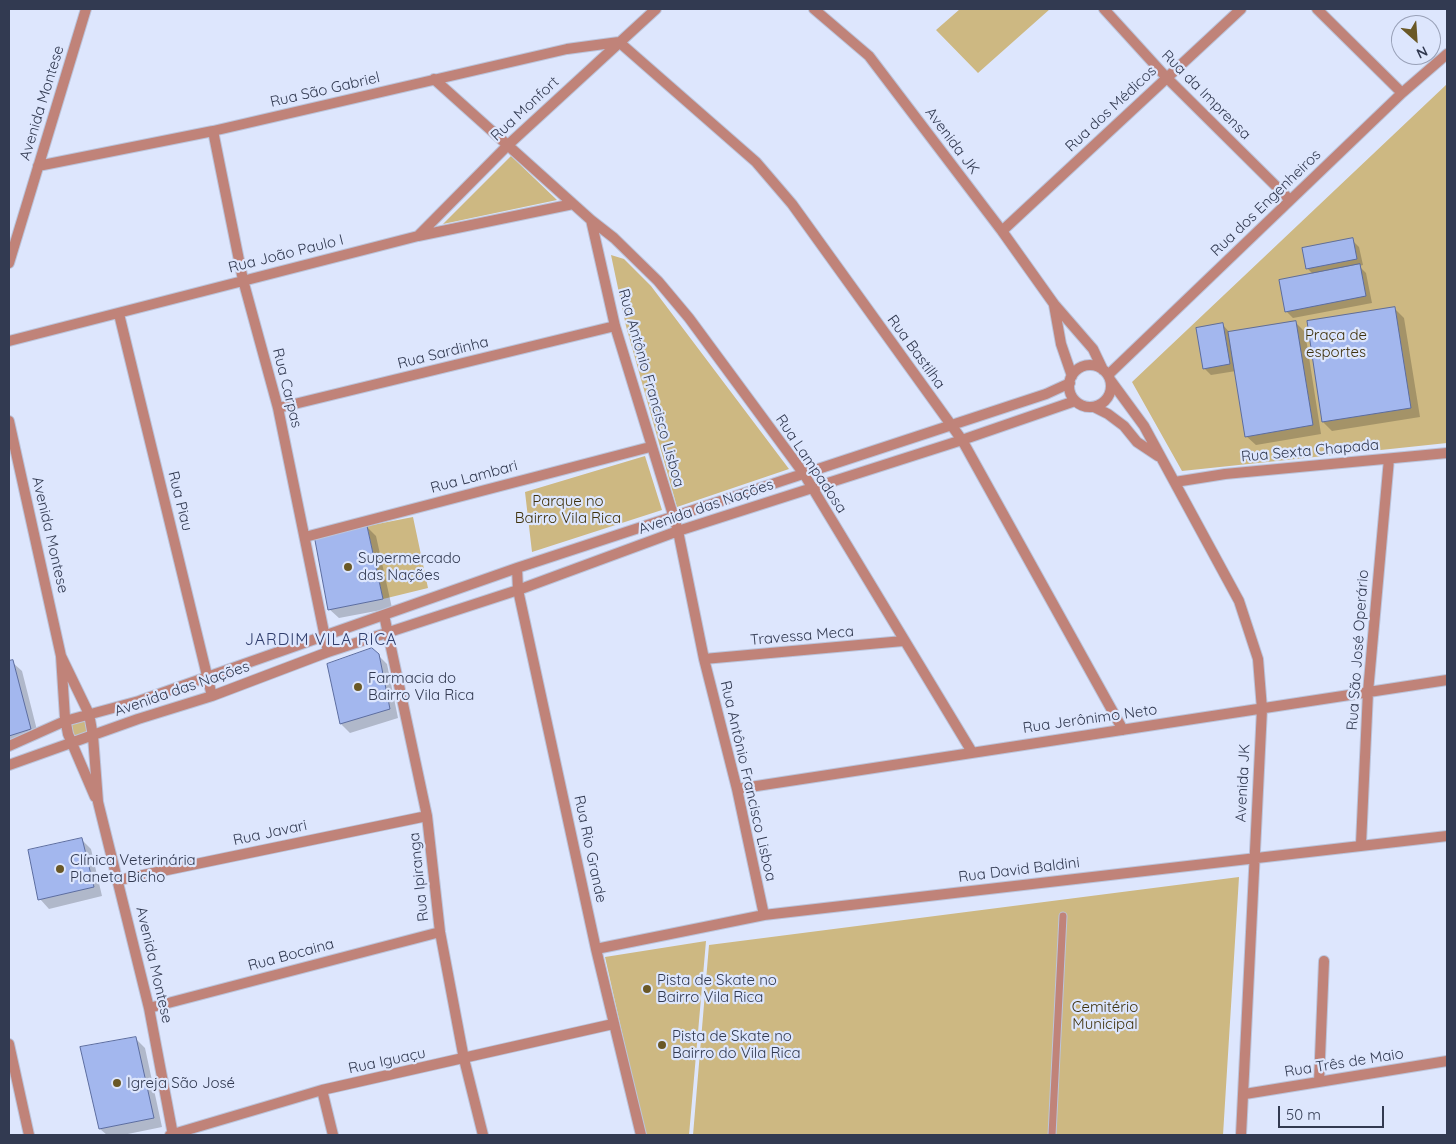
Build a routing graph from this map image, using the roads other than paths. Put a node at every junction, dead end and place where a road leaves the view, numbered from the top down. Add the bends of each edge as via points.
1 (86, 9) edge
2 (656, 9) edge
3 (1104, 9) edge
4 (1241, 9) edge
5 (1317, 9) edge
6 (817, 10) edge
7 (619, 42) junction
8 (1447, 54) edge
9 (1166, 78) junction
10 (434, 79) junction
11 (1402, 93) junction
12 (213, 132) junction
13 (509, 144) junction
14 (38, 166) junction
15 (1290, 200) junction
16 (573, 204) junction
17 (591, 220) junction
18 (1002, 231) junction
19 (418, 236) junction
20 (9, 263) edge
21 (244, 280) junction
22 (1054, 304) junction
23 (120, 314) junction
24 (615, 326) junction
25 (9, 341) edge
26 (1107, 375) junction
27 (1071, 379) junction
28 (1075, 401) junction
29 (1094, 407) junction
30 (278, 408) junction
31 (9, 421) edge
32 (951, 425) junction
33 (962, 440) junction
34 (650, 447) junction
35 (1447, 453) edge
36 (1158, 456) junction
37 (1389, 459) junction
38 (804, 474) junction
39 (1175, 482) junction
40 (812, 488) junction
41 (673, 518) junction
42 (678, 532) junction
43 (305, 537) junction
44 (517, 568) junction
45 (518, 590) junction
46 (384, 615) junction
47 (386, 632) junction
48 (324, 636) junction
49 (903, 641) junction
50 (328, 652) junction
51 (61, 656) junction
52 (704, 659) junction
53 (208, 678) junction
54 (1447, 680) edge
55 (1368, 692) junction
56 (212, 696) junction
57 (1262, 709) junction
58 (89, 714) junction
59 (65, 722) junction
60 (1123, 730) junction
61 (94, 736) junction
62 (70, 744) junction
63 (9, 746) edge
64 (972, 752) junction
65 (9, 765) edge
66 (737, 789) junction
67 (98, 802) junction
68 (427, 816) junction
69 (1447, 836) edge
70 (1361, 844) junction
71 (1253, 858) junction
72 (119, 880) junction
73 (764, 915) junction
74 (1063, 916) dead end
75 (440, 932) junction
76 (596, 950) junction
77 (1324, 961) dead end
78 (149, 1008) junction
79 (613, 1024) junction
80 (9, 1044) edge
81 (464, 1059) junction
82 (1447, 1061) edge
83 (1319, 1082) junction
84 (322, 1090) junction
85 (1245, 1094) junction
86 (29, 1135) edge
87 (172, 1135) edge
88 (333, 1135) edge
89 (483, 1135) edge
90 (641, 1135) edge
91 (1052, 1135) edge
92 (1241, 1135) edge

1 - 14 street, Avenida Montese
2 - 7 street, Rua Monfort
3 - 9 street, Rua da Imprensa
4 - 9 street, Rua dos Médicos
5 - 11 street
6 - 18 street, Avenida JK via 869,56
7 - 10 street, Rua São Gabriel via 567,49
7 - 13 street, Rua Monfort
7 - 32 street, Rua Bastilha via 769,175
8 - 11 street, Rua dos Engenheiros
9 - 15 street, Rua da Imprensa
9 - 18 street, Rua dos Médicos
10 - 12 street, Rua São Gabriel
10 - 13 street
11 - 15 street, Rua dos Engenheiros
12 - 14 street, Rua São Gabriel
12 - 21 street, Rua Carpas
13 - 16 street
13 - 19 street, Rua Monfort
14 - 20 street, Avenida Montese
15 - 26 street, Rua dos Engenheiros
16 - 17 street
16 - 19 street, Rua João Paulo I
17 - 24 street, Rua Antônio Francisco Lisboa
17 - 38 street, Rua Lampadosa via 652,275 683,311
18 - 22 street, Avenida JK
19 - 21 street, Rua João Paulo I
21 - 23 street, Rua João Paulo I
21 - 30 street, Rua Carpas
22 - 26 street, Avenida JK via 1093,349
22 - 27 street, Avenida JK
23 - 25 street, Rua João Paulo I
23 - 53 street, Rua Piau
24 - 30 street, Rua Sardinha
24 - 34 street, Rua Antônio Francisco Lisboa
26 - 27 street via 1097,366 1083,367
26 - 29 street via 1110,395
26 - 36 street, Avenida JK via 1144,426
27 - 28 street via 1069,389
27 - 32 street, Avenida das Nações via 1046,394
28 - 29 street
28 - 33 street, Avenida das Nações
29 - 36 street, Avenida JK via 1124,426 1137,442
30 - 43 street, Rua Carpas
31 - 51 street, Avenida Montese
32 - 33 street, Rua Bastilha
32 - 38 street, Avenida das Nações
33 - 40 street, Avenida das Nações
33 - 60 street, Rua Bastilha
34 - 41 street, Rua Antônio Francisco Lisboa
34 - 43 street, Rua Lambari
35 - 37 street, Rua Sexta Chapada
36 - 39 street, Avenida JK
37 - 39 street, Rua Sexta Chapada via 1225,474
37 - 55 street, Rua São José Operário
38 - 40 street, Rua Lampadosa
38 - 41 street, Avenida das Nações
39 - 57 street, Avenida JK via 1239,601 1258,659
40 - 42 street, Avenida das Nações
40 - 49 street, Rua Lampadosa
41 - 42 street, Rua Antônio Francisco Lisboa
41 - 44 street, Avenida das Nações
42 - 45 street, Avenida das Nações
42 - 52 street, Rua Antônio Francisco Lisboa
43 - 48 street, Rua Carpas
44 - 45 street, Rua Rio Grande
44 - 46 street, Avenida das Nações
45 - 47 street, Avenida das Nações
45 - 76 street, Rua Rio Grande
46 - 47 street, Rua Ipiranga
46 - 48 street, Avenida das Nações
47 - 50 street, Avenida das Nações
47 - 68 street, Rua Ipiranga
48 - 50 street, Rua Carpas
48 - 53 street, Avenida das Nações
49 - 52 street, Travessa Meca
49 - 64 street, Rua Lampadosa
50 - 56 street, Avenida das Nações
51 - 58 street, Avenida Montese
51 - 59 street, Avenida Montese
52 - 66 street, Rua Antônio Francisco Lisboa
53 - 56 street, Rua Piau
53 - 58 street, Avenida das Nações
54 - 55 street, Rua Jerônimo Neto
55 - 57 street, Rua Jerônimo Neto
55 - 70 street, Rua São José Operário
56 - 61 street, Avenida das Nações
57 - 60 street, Rua Jerônimo Neto
57 - 71 street, Avenida JK
58 - 59 street, Avenida das Nações
58 - 61 street, Avenida Montese
59 - 62 street, Avenida Montese
59 - 63 street, Avenida das Nações
60 - 64 street, Rua Jerônimo Neto
61 - 62 street, Avenida das Nações
61 - 67 street, Avenida Montese
62 - 65 street, Avenida das Nações
62 - 67 street, Avenida Montese
64 - 66 street, Rua Jerônimo Neto
66 - 73 street, Rua Antônio Francisco Lisboa
67 - 72 street, Avenida Montese
68 - 72 street, Rua Javari
68 - 75 street, Rua Ipiranga
69 - 70 street, Rua David Baldini
70 - 71 street, Rua David Baldini
71 - 73 street, Rua David Baldini
71 - 85 street, Avenida JK
72 - 78 street, Avenida Montese
73 - 76 street, Rua David Baldini
74 - 91 lane
75 - 78 street, Rua Bocaina
75 - 81 street, Rua Ipiranga
76 - 79 street, Rua Rio Grande
77 - 83 street
78 - 87 street, Avenida Montese
79 - 81 street, Rua Iguaçu
79 - 90 street, Rua Rio Grande
80 - 86 street
81 - 84 street, Rua Iguaçu
81 - 89 street, Rua Ipiranga
82 - 83 street, Rua Três de Maio
83 - 85 street, Rua Três de Maio
84 - 87 street, Rua Iguaçu
84 - 88 street
85 - 92 street, Avenida JK

